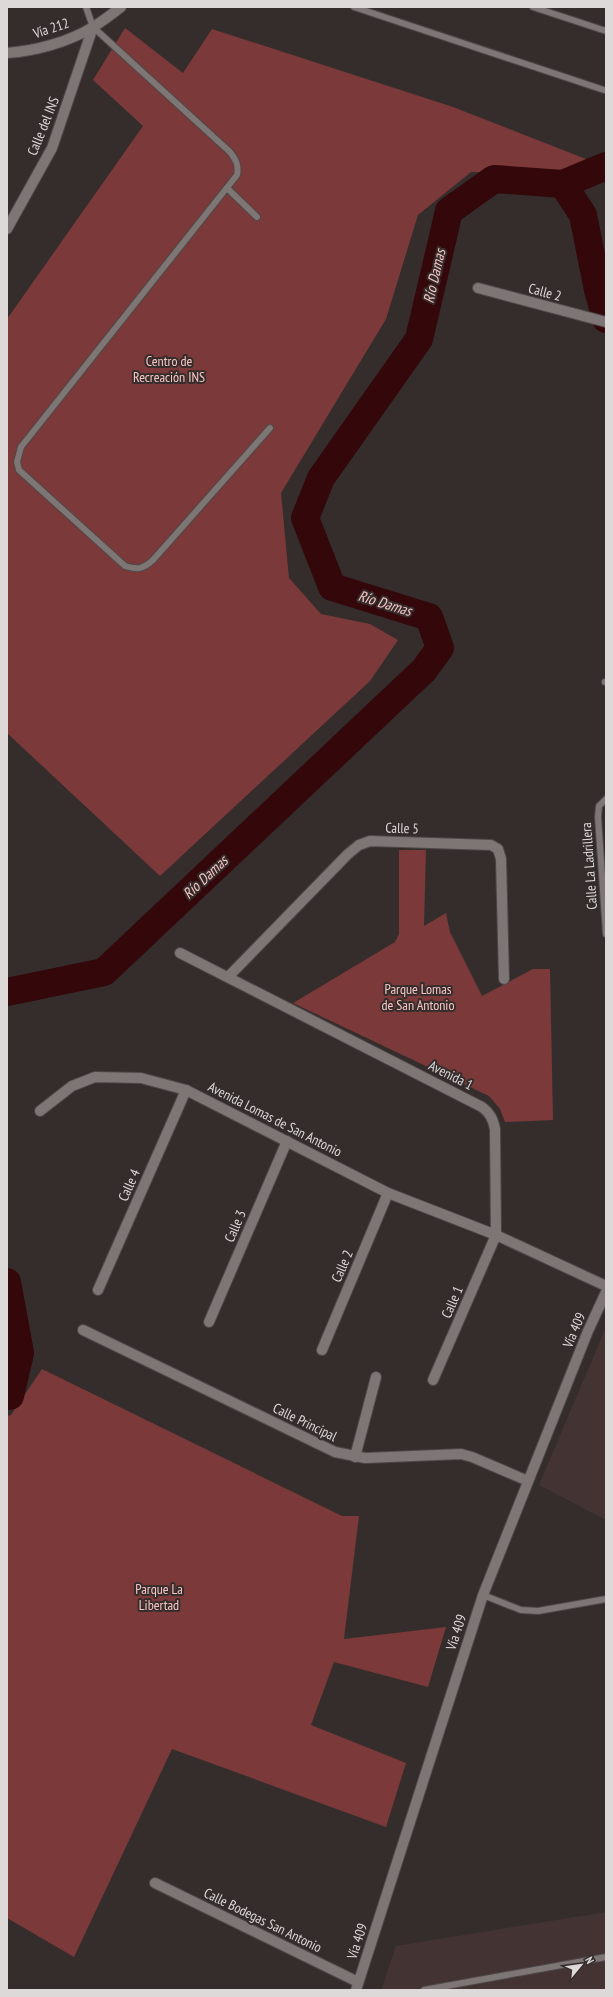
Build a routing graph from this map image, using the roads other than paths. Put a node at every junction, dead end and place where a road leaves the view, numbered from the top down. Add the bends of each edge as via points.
1 (86, 7) edge
2 (121, 7) edge
3 (354, 7) edge
4 (533, 7) edge
5 (93, 28) junction
6 (606, 31) edge
7 (7, 53) edge
8 (604, 90) dead end
9 (227, 188) junction
10 (257, 218) dead end
11 (7, 229) edge
12 (478, 288) dead end
13 (601, 321) edge
14 (270, 428) dead end
15 (606, 799) edge
16 (606, 934) edge
17 (180, 953) dead end
18 (228, 977) junction
19 (504, 979) dead end
20 (186, 1090) junction
21 (40, 1111) dead end
22 (287, 1141) junction
23 (388, 1193) junction
24 (496, 1235) junction
25 (606, 1286) edge
26 (98, 1290) dead end
27 (606, 1292) edge
28 (210, 1322) dead end
29 (82, 1330) dead end
30 (322, 1350) dead end
31 (376, 1377) dead end
32 (433, 1380) dead end
33 (355, 1457) junction
34 (528, 1481) junction
35 (483, 1595) junction
36 (606, 1598) edge
37 (155, 1883) dead end
38 (606, 1956) edge
39 (357, 1986) edge
40 (427, 1989) edge
41 (446, 1990) edge

1 - 5 lane
2 - 5 street, Vía 212
3 - 8 lane
4 - 6 lane
5 - 7 street, Vía 212 via 61,41 21,52
5 - 9 lane via 230,152 237,162 238,170
5 - 11 street, Calle del INS via 52,148
9 - 10 lane
9 - 14 lane via 21,447 17,462 19,470 125,566 137,570 153,560
12 - 13 street, Calle 2
15 - 16 lane, Calle La Ladrillera via 599,806 598,817
17 - 18 street, Avenida 1
18 - 19 street, Calle 5 via 348,854 359,845 370,841 491,845 498,849 501,859
18 - 24 street, Avenida 1 via 489,1112 494,1129
20 - 21 street, Avenida Lomas de San Antonio via 142,1078 94,1077 72,1086
20 - 22 street, Avenida Lomas de San Antonio
20 - 26 street, Calle 4
22 - 23 street, Avenida Lomas de San Antonio
22 - 28 street, Calle 3
23 - 24 street, Avenida Lomas de San Antonio
23 - 30 street, Calle 2
24 - 25 street
24 - 32 street, Calle 1
27 - 34 street, Vía 409
29 - 33 street, Calle Principal via 335,1452
31 - 33 street
33 - 34 street, Calle Principal via 461,1454
34 - 35 street, Vía 409
35 - 36 lane via 521,1610 538,1611
35 - 39 street, Vía 409
37 - 39 street, Calle Bodegas San Antonio
38 - 40 lane
40 - 41 lane

